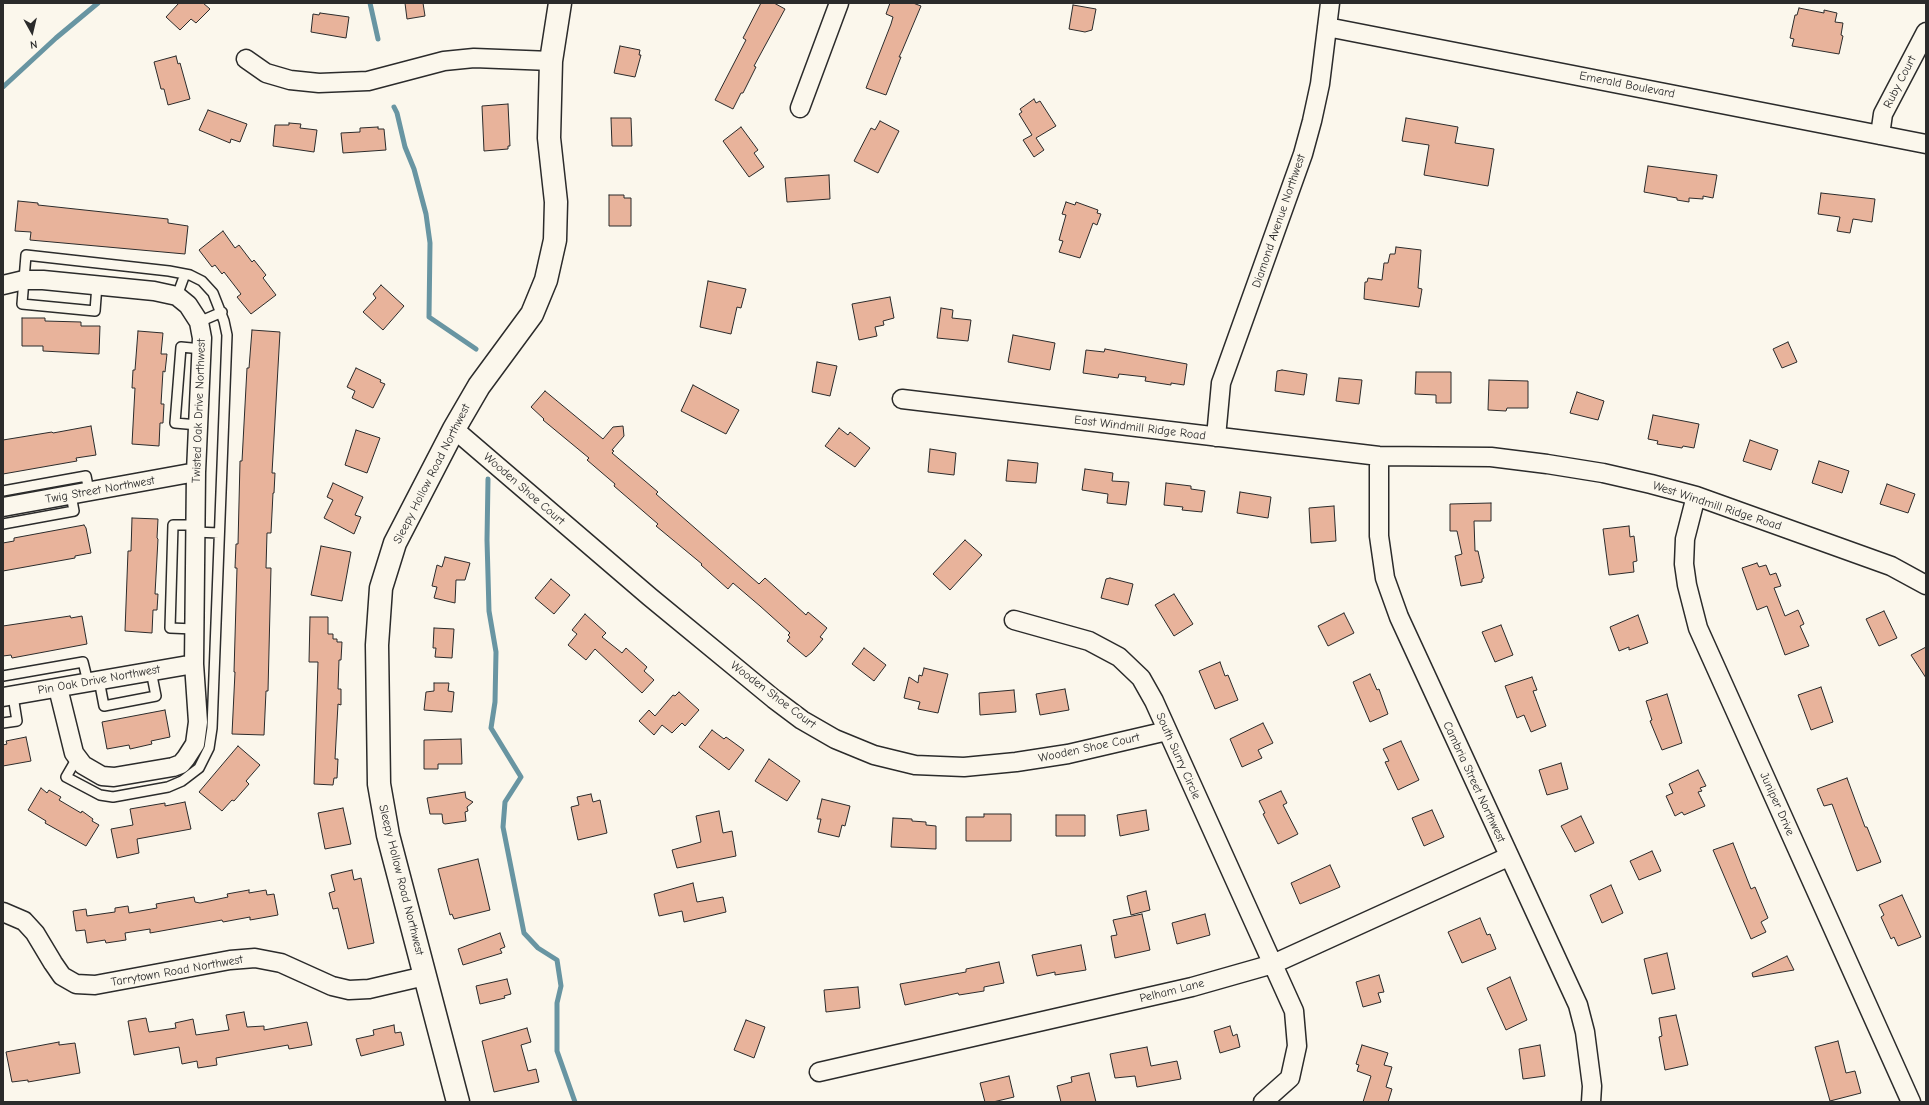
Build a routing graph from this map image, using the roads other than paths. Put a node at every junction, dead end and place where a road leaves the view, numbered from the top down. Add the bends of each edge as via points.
1 (560, 3) edge
2 (839, 3) edge
3 (1330, 3) edge
4 (1327, 27) junction
5 (1926, 32) edge
6 (246, 59) dead end
7 (551, 61) junction
8 (800, 108) dead end
9 (1880, 135) junction
10 (1926, 144) edge
11 (185, 274) junction
12 (24, 280) junction
13 (3, 285) edge
14 (97, 285) junction
15 (178, 296) junction
16 (222, 312) junction
17 (199, 322) junction
18 (202, 348) junction
19 (902, 400) dead end
20 (198, 425) junction
21 (454, 429) junction
22 (1216, 437) junction
23 (1379, 456) junction
24 (196, 472) junction
25 (3, 490) edge
26 (89, 492) junction
27 (71, 495) junction
28 (1696, 496) junction
29 (13, 500) edge
30 (3, 524) edge
31 (196, 529) junction
32 (219, 533) junction
33 (1926, 585) edge
34 (1014, 620) dead end
35 (194, 629) junction
36 (194, 664) junction
37 (151, 671) junction
38 (3, 676) edge
39 (94, 681) junction
40 (58, 688) junction
41 (8, 696) edge
42 (3, 723) edge
43 (1167, 731) junction
44 (205, 732) junction
45 (77, 758) junction
46 (178, 774) junction
47 (110, 777) junction
48 (107, 797) junction
49 (1508, 857) junction
50 (3, 912) edge
51 (1272, 964) junction
52 (426, 976) junction
53 (819, 1072) dead end
54 (458, 1102) edge
55 (1263, 1102) edge
56 (1591, 1102) edge
57 (1911, 1102) edge

1 - 7 street, Sleepy Hollow Road Northwest
2 - 8 street
3 - 4 street, Diamond Avenue Northwest
4 - 9 street, Emerald Boulevard
4 - 22 street, Diamond Avenue Northwest via 1320,84 1312,121 1303,154 1222,383
5 - 9 street, Ruby Court via 1883,114
6 - 7 street via 266,73 290,80 320,83 368,81 444,61 474,58
7 - 21 street, Sleepy Hollow Road Northwest via 549,138 556,202 555,240 546,280 532,314 478,386
9 - 10 street, Emerald Boulevard
11 - 12 lane via 26,255
11 - 15 lane
11 - 16 lane via 208,286
12 - 13 street
12 - 14 street
12 - 14 lane via 22,304 95,310
14 - 15 street
15 - 17 street, Twisted Oak Drive Northwest via 188,305
16 - 17 lane
16 - 32 lane via 227,335
17 - 18 street, Twisted Oak Drive Northwest
18 - 20 street, Twisted Oak Drive Northwest
18 - 20 lane via 181,347 175,423
19 - 22 street, East Windmill Ridge Road
20 - 24 street, Twisted Oak Drive Northwest
21 - 43 street, Wooden Shoe Court via 650,597 774,699 802,720 835,739 868,752 915,765 964,767 1068,754
21 - 52 street, Sleepy Hollow Road Northwest via 395,543 381,588 377,645 379,784 388,835
22 - 23 street, East Windmill Ridge Road
23 - 28 street, West Windmill Ridge Road via 1491,457 1547,464 1651,484
23 - 49 street, Cambria Street Northwest via 1379,536 1385,578 1399,617
24 - 26 street, Twig Street Northwest
24 - 31 street, Twisted Oak Drive Northwest
25 - 29 lane
26 - 27 street, Twig Street Northwest
26 - 29 lane via 86,476
27 - 29 street, Twig Street Northwest
27 - 30 lane via 74,511
28 - 33 street, West Windmill Ridge Road via 1891,566
28 - 57 street, Juniper Drive via 1686,539 1684,564 1698,628
31 - 32 lane
31 - 35 street, Twisted Oak Drive Northwest
31 - 35 lane via 173,525 170,628
32 - 44 lane
34 - 43 street, South Surry Circle via 1089,641 1119,657 1141,678
35 - 36 street, Twisted Oak Drive Northwest
36 - 37 street, Pin Oak Drive Northwest
36 - 44 street, Twisted Oak Drive Northwest
37 - 39 street, Pin Oak Drive Northwest
37 - 39 lane via 156,696 104,706
38 - 39 lane via 83,662
39 - 40 street, Pin Oak Drive Northwest
40 - 41 street, Pin Oak Drive Northwest
40 - 45 street
41 - 42 lane via 17,721
43 - 51 street, South Surry Circle
44 - 46 street via 181,764
45 - 47 street via 89,769
45 - 48 lane via 66,777
46 - 47 street
46 - 48 lane via 168,787
47 - 48 lane
49 - 51 street, Pelham Lane
49 - 56 street, Cambria Street Northwest via 1578,1005 1585,1032 1592,1086
50 - 52 street, Tarrytown Road Northwest via 24,921 35,933 62,976 76,984 96,985 230,960 255,958 281,963 332,986 349,990 369,989
51 - 53 street, Pelham Lane via 1154,996
51 - 55 street, South Surry Circle via 1294,1011 1297,1046 1290,1078
52 - 54 street, Sleepy Hollow Road Northwest

